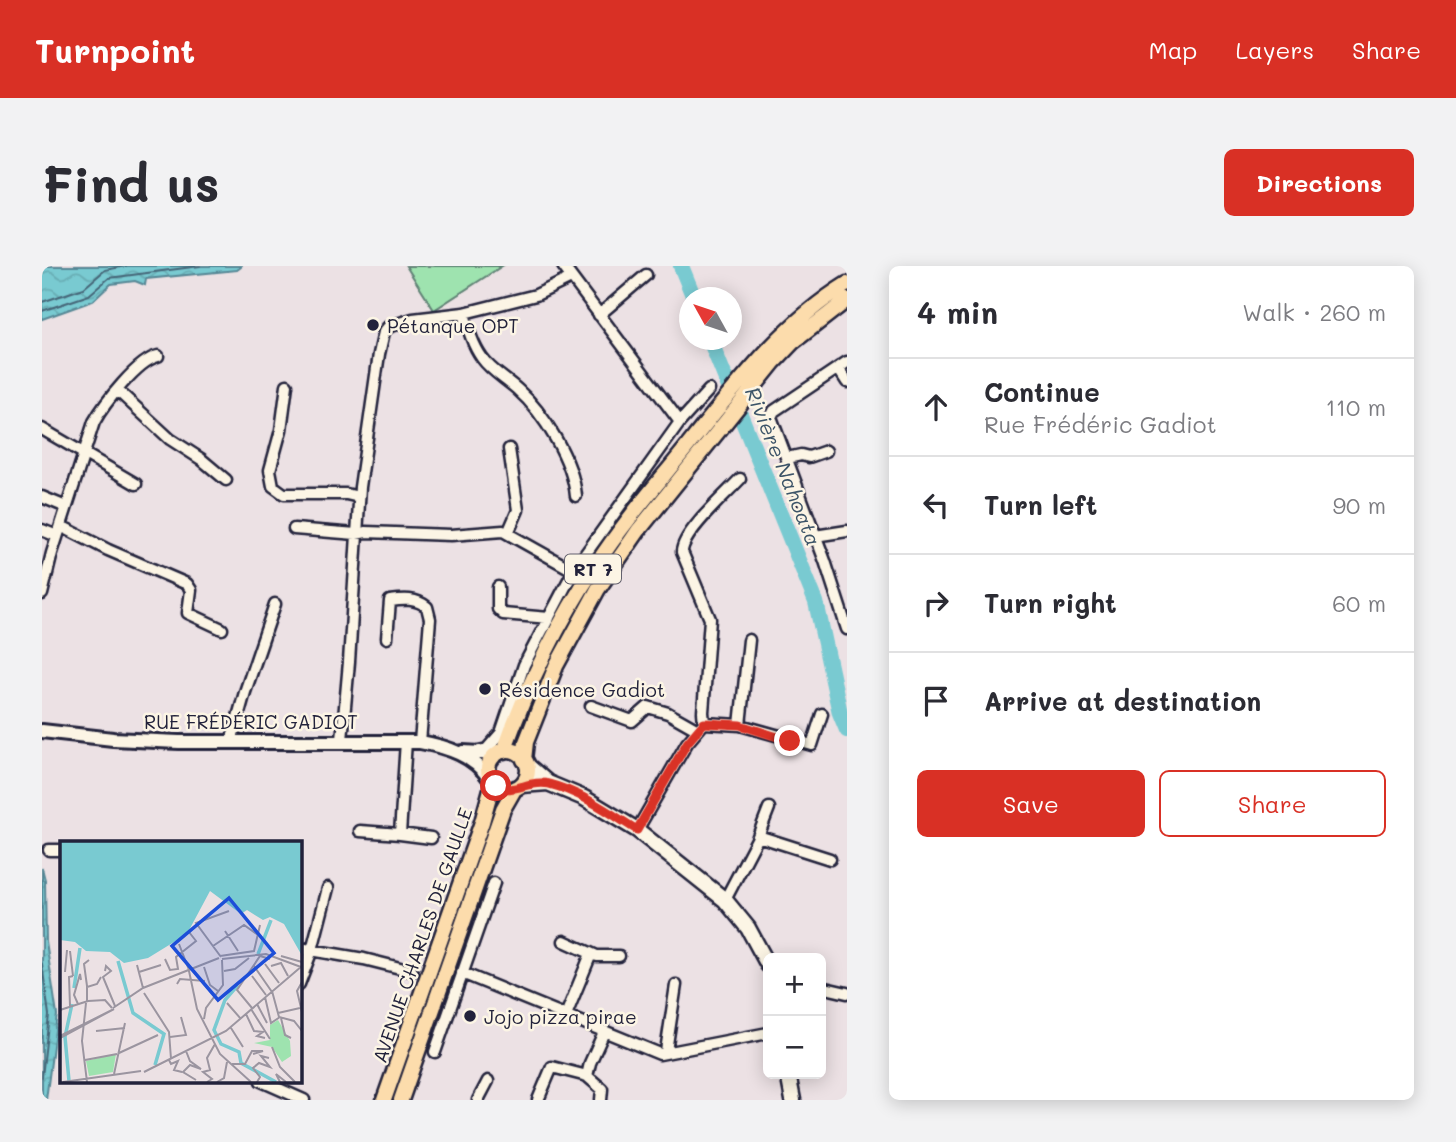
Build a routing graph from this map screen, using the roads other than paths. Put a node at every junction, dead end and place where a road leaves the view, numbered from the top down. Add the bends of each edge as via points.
1 (563, 266) edge
2 (646, 275) dead end
3 (571, 278) junction
4 (847, 284) edge
5 (847, 300) edge
6 (464, 313) junction
7 (599, 315) junction
8 (158, 356) dead end
9 (843, 365) edge
10 (847, 382) edge
11 (746, 384) junction
12 (287, 385) dead end
13 (117, 390) junction
14 (709, 390) dead end
15 (722, 415) junction
16 (681, 422) junction
17 (42, 429) edge
18 (509, 449) dead end
19 (826, 451) dead end
20 (84, 454) junction
21 (787, 458) junction
22 (740, 479) dead end
23 (226, 480) dead end
24 (136, 484) dead end
25 (576, 496) dead end
26 (42, 497) edge
27 (359, 497) junction
28 (66, 507) junction
29 (846, 528) edge
30 (295, 529) dead end
31 (42, 530) edge
32 (59, 531) junction
33 (508, 533) junction
34 (356, 534) junction
35 (816, 536) junction
36 (569, 568) dead end
37 (498, 587) dead end
38 (42, 594) edge
39 (275, 604) dead end
40 (549, 618) junction
41 (222, 629) dead end
42 (847, 629) edge
43 (387, 638) dead end
44 (749, 640) dead end
45 (591, 706) dead end
46 (822, 714) dead end
47 (740, 725) junction
48 (701, 726) junction
49 (42, 732) edge
50 (342, 740) junction
51 (406, 741) junction
52 (231, 742) junction
53 (420, 742) junction
54 (458, 752) junction
55 (501, 752) junction
56 (478, 753) junction
57 (526, 762) junction
58 (491, 781) junction
59 (548, 783) junction
60 (518, 787) junction
61 (769, 808) dead end
62 (637, 830) junction
63 (360, 831) dead end
64 (400, 834) junction
65 (758, 836) junction
66 (431, 838) dead end
67 (49, 850) dead end
68 (60, 850) edge
69 (830, 859) dead end
70 (494, 883) dead end
71 (328, 888) dead end
72 (725, 900) junction
73 (564, 941) dead end
74 (301, 948) edge
75 (312, 950) junction
76 (591, 954) junction
77 (619, 956) dead end
78 (763, 956) edge
79 (412, 971) dead end
80 (461, 973) junction
81 (301, 979) edge
82 (676, 985) dead end
83 (826, 988) edge
84 (847, 993) edge
85 (566, 1015) junction
86 (604, 1032) junction
87 (763, 1034) edge
88 (666, 1051) junction
89 (435, 1052) dead end
90 (587, 1076) junction
91 (789, 1079) edge
92 (488, 1081) dead end
93 (263, 1082) edge
94 (304, 1100) edge
95 (384, 1100) edge
96 (401, 1100) edge
97 (478, 1100) edge
98 (538, 1100) edge
99 (601, 1100) edge
100 (793, 1100) edge

1 - 3 street
2 - 7 street
3 - 6 street via 536,295
3 - 7 street
4 - 11 main road, RT 7 via 786,329
5 - 11 main road, RT 7
6 - 25 street via 483,360 536,409 570,468
6 - 27 street via 413,319 384,332
7 - 16 street
8 - 13 street via 150,358
9 - 10 street
9 - 21 street via 772,414
11 - 15 main road, RT 7
12 - 27 street via 270,470 273,486 284,494
13 - 20 street via 94,422
13 - 23 street via 170,439
14 - 16 street
15 - 55 main road, RT 7 via 629,519 587,579 548,648
15 - 57 main road, RT 7 via 588,604 542,699 526,742
16 - 40 street via 574,570
17 - 20 street
18 - 33 street via 518,510
19 - 21 street
20 - 24 street
20 - 28 street
21 - 35 street
22 - 48 street via 681,548 710,619
26 - 28 street
27 - 34 street
28 - 32 street
29 - 35 street
30 - 34 street
31 - 32 street
32 - 38 street
32 - 41 street via 187,584 191,590 188,613
33 - 34 street
33 - 36 street
34 - 50 street
35 - 42 street
37 - 40 street via 498,610 503,614
39 - 52 street
40 - 56 street via 524,664 501,733
43 - 53 street via 390,601 417,601 427,607 430,619
44 - 47 street
45 - 48 street via 632,721 648,707
46 - 47 street via 812,746
47 - 48 street
48 - 62 street
49 - 52 street, RUE FRÉDÉRIC GADIOT
50 - 51 street, RUE FRÉDÉRIC GADIOT
50 - 52 street, RUE FRÉDÉRIC GADIOT
51 - 53 street, RUE FRÉDÉRIC GADIOT
51 - 64 street
53 - 54 street, RUE FRÉDÉRIC GADIOT
54 - 56 street, RUE FRÉDÉRIC GADIOT
54 - 58 street, RUE FRÉDÉRIC GADIOT via 482,768
55 - 56 street, RUE FRÉDÉRIC GADIOT
55 - 57 main road via 517,753
55 - 58 main road, RT 7 via 489,765
57 - 59 main road
57 - 60 main road, RT 7 via 527,774
58 - 60 main road via 503,789
58 - 95 main road, AVENUE CHARLES DE GAULLE / RT 7 via 482,822
59 - 60 main road
59 - 62 main road via 584,797
60 - 96 main road, AVENUE CHARLES DE GAULLE / RT 7 via 503,809
61 - 65 street
62 - 72 main road
63 - 64 street
64 - 66 street
65 - 69 street
65 - 72 street
67 - 68 street
70 - 80 street
71 - 75 street
72 - 78 main road
73 - 76 street
74 - 75 street
75 - 79 street
75 - 81 street
76 - 77 street
76 - 85 street
80 - 85 street
80 - 89 street
82 - 88 street
83 - 84 street
85 - 86 street
86 - 88 street via 660,1054
86 - 90 street
87 - 88 street
90 - 98 street via 552,1067
90 - 99 street via 602,1089
91 - 100 main road
92 - 97 street
93 - 94 street

